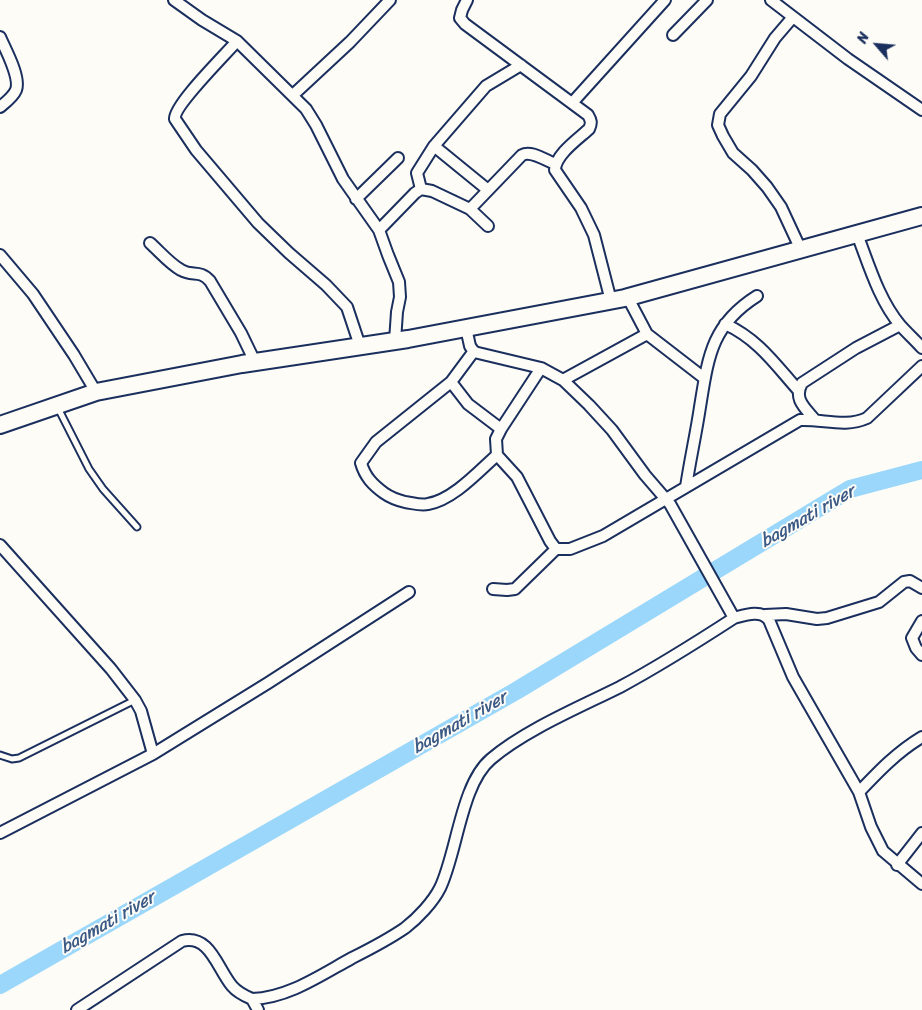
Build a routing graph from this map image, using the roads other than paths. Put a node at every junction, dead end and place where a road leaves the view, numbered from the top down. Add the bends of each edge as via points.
1 (174, 0) edge
2 (390, 0) edge
3 (467, 0) edge
4 (665, 0) edge
5 (707, 0) edge
6 (771, 0) edge
7 (793, 17) junction
8 (673, 35) dead end
9 (0, 37) edge
10 (237, 41) junction
11 (521, 65) junction
12 (293, 95) junction
13 (572, 103) junction
14 (0, 107) edge
15 (922, 110) edge
16 (434, 146) junction
17 (398, 158) dead end
18 (555, 164) junction
19 (421, 189) junction
20 (488, 190) junction
21 (356, 199) junction
22 (470, 209) junction
23 (922, 216) edge
24 (488, 226) dead end
25 (378, 230) junction
26 (857, 234) junction
27 (150, 243) dead end
28 (800, 250) junction
29 (0, 255) edge
30 (757, 296) dead end
31 (628, 298) junction
32 (611, 301) junction
33 (725, 324) junction
34 (900, 325) junction
35 (466, 328) junction
36 (647, 334) junction
37 (395, 341) junction
38 (360, 346) junction
39 (922, 348) edge
40 (474, 351) junction
41 (255, 362) junction
42 (922, 366) edge
43 (541, 368) junction
44 (704, 378) junction
45 (563, 380) junction
46 (451, 382) junction
47 (798, 390) junction
48 (96, 392) junction
49 (56, 405) junction
50 (814, 420) junction
51 (0, 424) edge
52 (501, 429) junction
53 (497, 455) junction
54 (686, 487) junction
55 (668, 501) junction
56 (137, 527) dead end
57 (0, 545) edge
58 (556, 549) junction
59 (922, 588) edge
60 (493, 589) dead end
61 (409, 592) dead end
62 (766, 615) junction
63 (734, 618) junction
64 (922, 621) edge
65 (922, 656) edge
66 (135, 700) junction
67 (922, 737) edge
68 (0, 754) edge
69 (153, 754) junction
70 (859, 792) junction
71 (0, 832) edge
72 (922, 833) edge
73 (897, 865) junction
74 (922, 884) edge
75 (252, 999) junction
76 (77, 1010) edge
77 (258, 1010) edge

1 - 10 street
2 - 12 street
3 - 11 street via 460,18
4 - 13 street
5 - 8 street
6 - 7 street
7 - 15 street
7 - 28 street via 720,114 718,125 733,153 752,170 776,200
9 - 14 street via 17,78 17,88
10 - 12 street
10 - 38 street via 177,109 175,119 196,150 258,223 347,307
11 - 13 street
11 - 16 street via 486,86
12 - 21 street via 316,125
13 - 18 street via 588,115 591,124
16 - 19 street via 416,173
16 - 20 street
17 - 21 street
18 - 20 street via 526,153
18 - 32 street via 555,170 582,208 594,235
19 - 22 street
19 - 25 street
20 - 22 street
21 - 25 street
22 - 24 street
23 - 26 main road
25 - 37 street via 399,282
26 - 28 main road
26 - 34 street via 880,292
27 - 41 street via 179,270 199,273 210,281
28 - 31 main road
29 - 48 street via 33,294
30 - 33 street
31 - 32 main road
31 - 36 street
32 - 35 main road
33 - 44 street via 710,352
33 - 47 street via 758,344
34 - 39 street
34 - 47 street via 856,348 802,383
35 - 37 main road
35 - 40 street
36 - 44 street
36 - 45 street
37 - 38 main road
38 - 41 main road
40 - 43 street
40 - 46 street
41 - 48 main road
42 - 50 street via 867,418 839,424
43 - 45 street
43 - 52 street
44 - 54 street
45 - 55 street via 612,430
46 - 52 street via 468,404
46 - 53 street via 376,442 361,463 363,472 370,482 390,497 427,505 441,500 465,483
47 - 50 street via 799,399
48 - 49 main road
49 - 51 main road
49 - 56 lane via 89,469 103,490
50 - 54 street via 800,420
52 - 53 street via 496,439
53 - 58 street via 517,477
54 - 55 street
55 - 58 street via 602,536 570,549
55 - 63 street
57 - 66 street
58 - 60 street via 515,589
59 - 62 street via 904,582 879,602 817,620 786,614
61 - 69 street
62 - 63 street via 745,614
62 - 70 street via 793,677
63 - 75 street via 638,677 507,746 489,760 470,790 440,889 424,910 405,928 307,983 280,995
64 - 65 street via 912,638
66 - 68 lane via 19,758
66 - 69 street
67 - 70 street via 886,763
69 - 71 street
70 - 73 street via 883,851
72 - 73 street
73 - 74 street
75 - 76 street via 232,987 207,948 191,939
75 - 77 street

